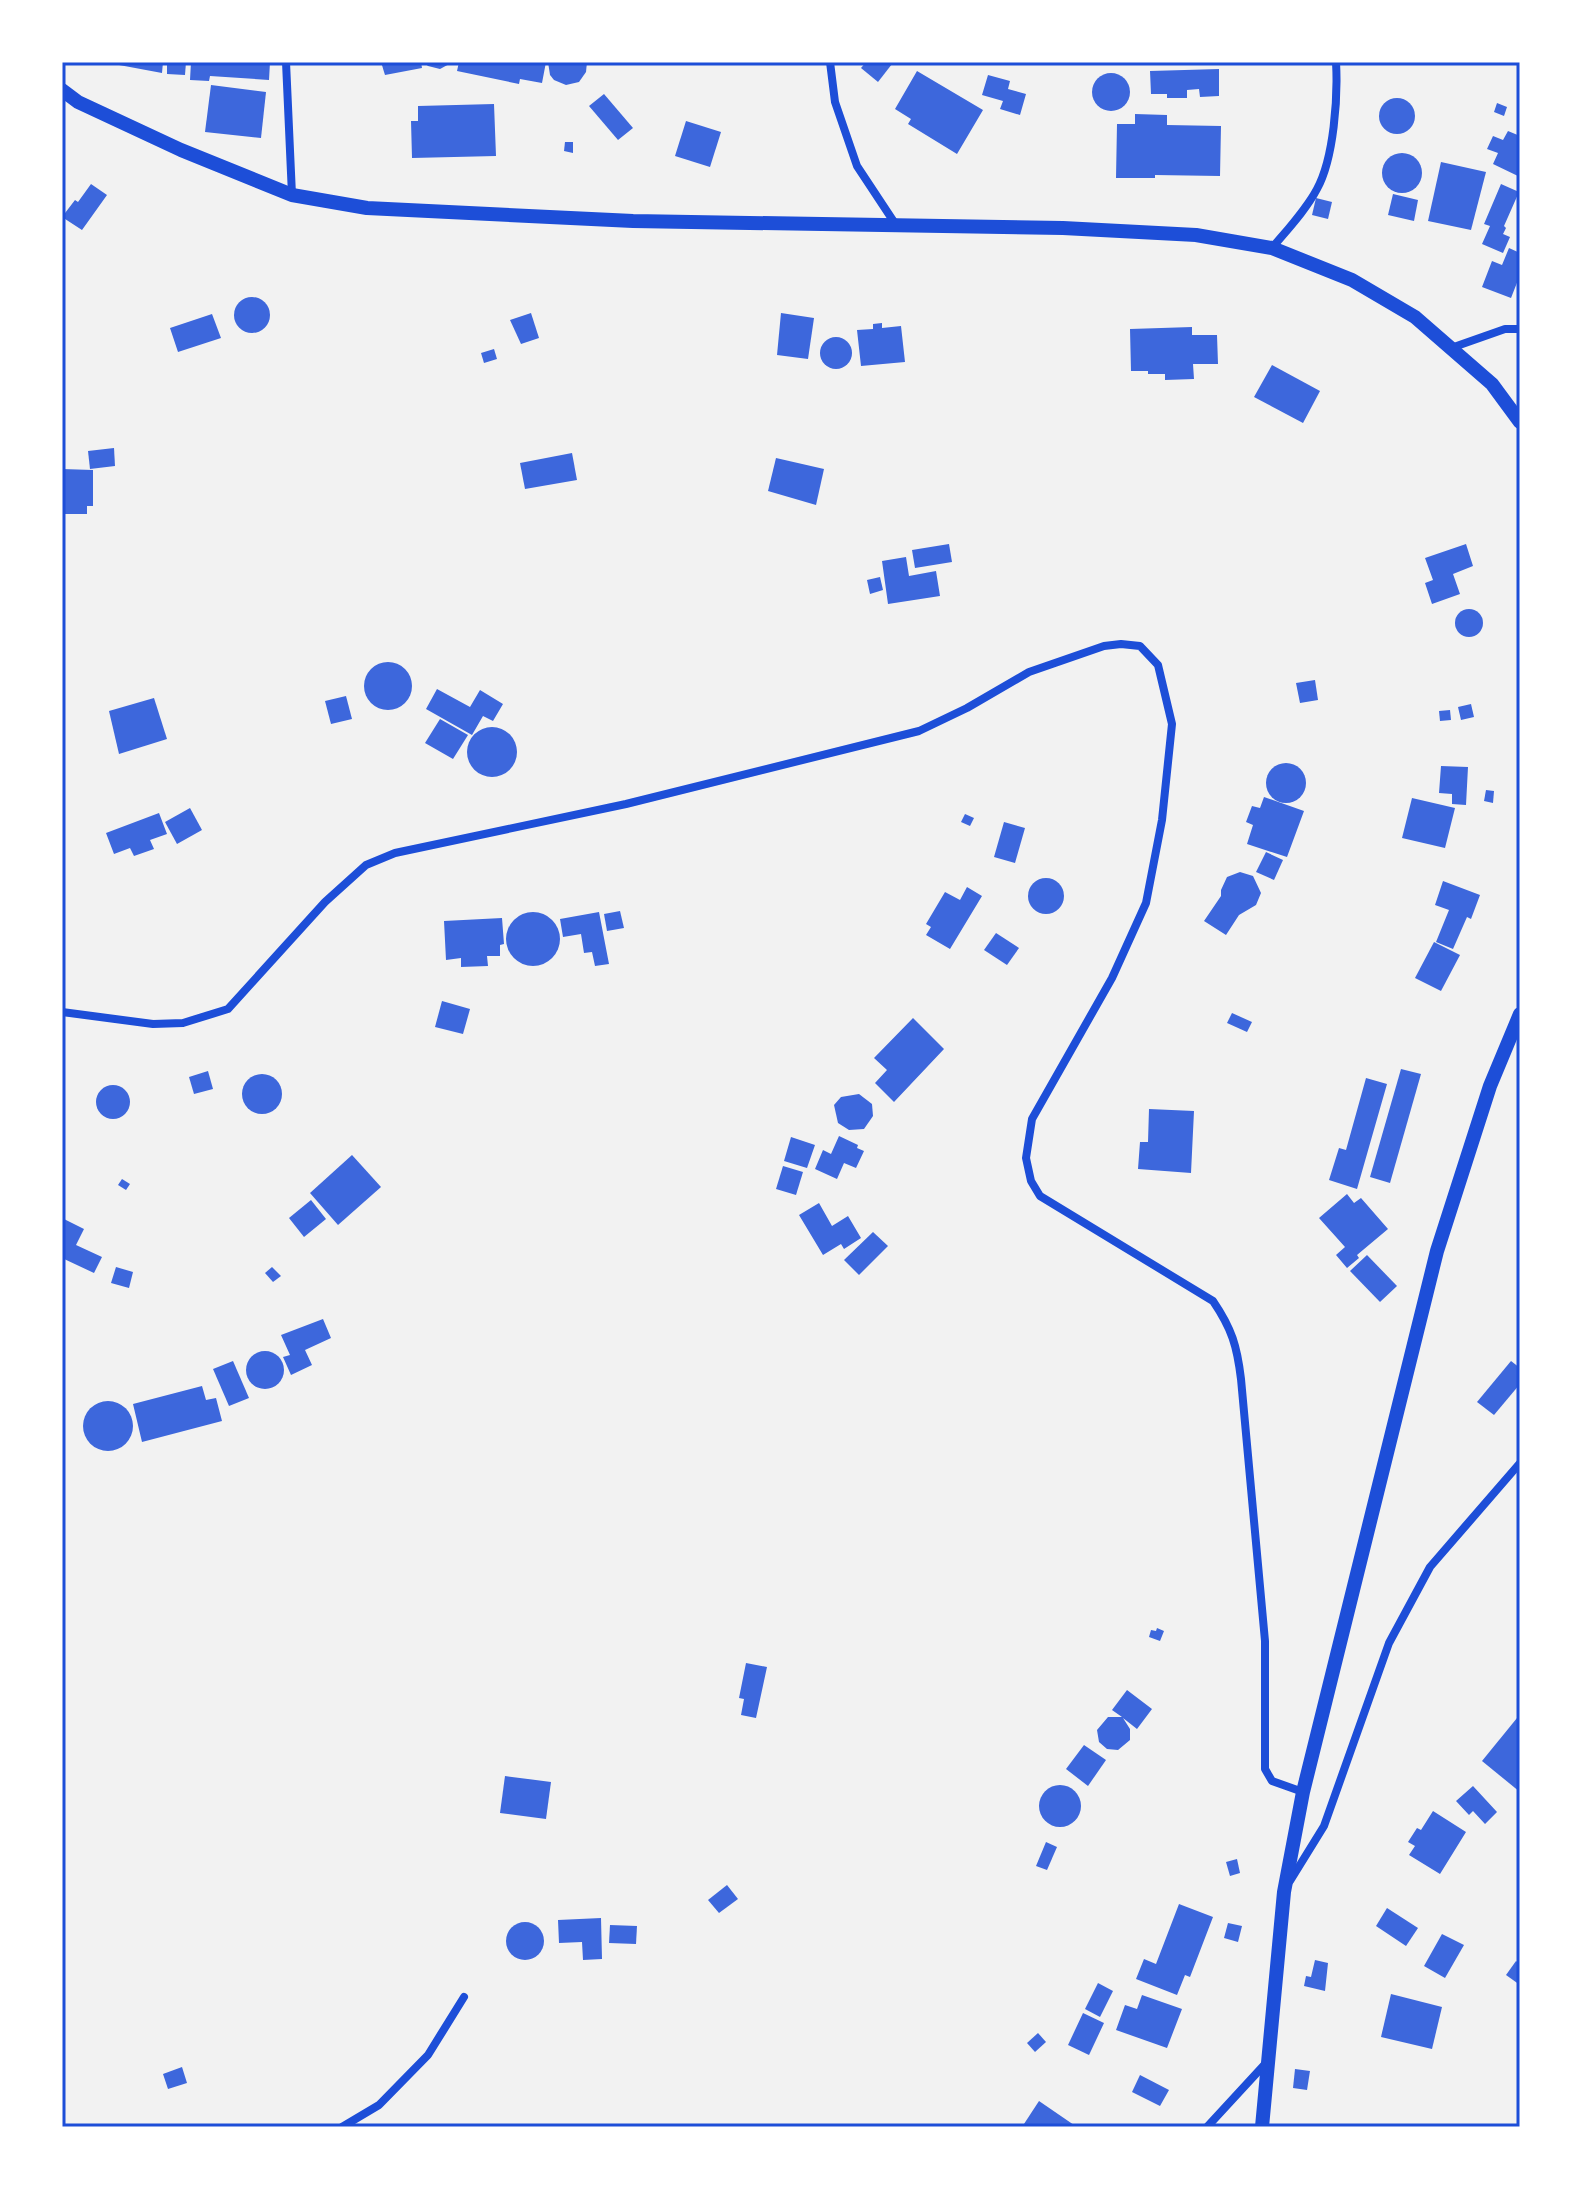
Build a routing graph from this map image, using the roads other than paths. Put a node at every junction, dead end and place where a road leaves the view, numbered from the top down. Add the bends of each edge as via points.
1 (286, 62) edge
2 (830, 62) edge
3 (1336, 62) edge
4 (62, 90) edge
5 (292, 195) junction
6 (897, 225) junction
7 (1272, 248) junction
8 (1520, 329) edge
9 (1450, 348) junction
10 (1520, 422) edge
11 (62, 1012) edge
12 (1520, 1014) edge
13 (1520, 1463) edge
14 (1303, 1792) junction
15 (1284, 1892) junction
16 (464, 1997) dead end
17 (1268, 2061) junction
18 (342, 2127) edge
19 (1207, 2127) edge
20 (1262, 2127) edge

1 - 5 street
2 - 6 street via 835,102 857,166
3 - 7 street via 1328,160 1317,189
4 - 5 street via 181,150
5 - 6 street via 399,210
6 - 7 street via 1196,235
7 - 9 street via 1352,280 1415,317
8 - 9 street
9 - 10 street via 1492,384
11 - 14 street via 153,1024 183,1023 228,1009 325,902 366,865 395,853 626,804 919,731 1029,672 1104,646 1140,646 1158,665 1172,724 1146,903 1112,978 1032,1119 1026,1158 1040,1196 1213,1301 1229,1325 1241,1379 1265,1641 1265,1769 1272,1781
12 - 14 street via 1490,1086 1437,1251
13 - 15 street via 1430,1567 1389,1643 1324,1826
14 - 15 street
15 - 17 street
16 - 18 street via 428,2055 379,2105
17 - 19 street
17 - 20 street

